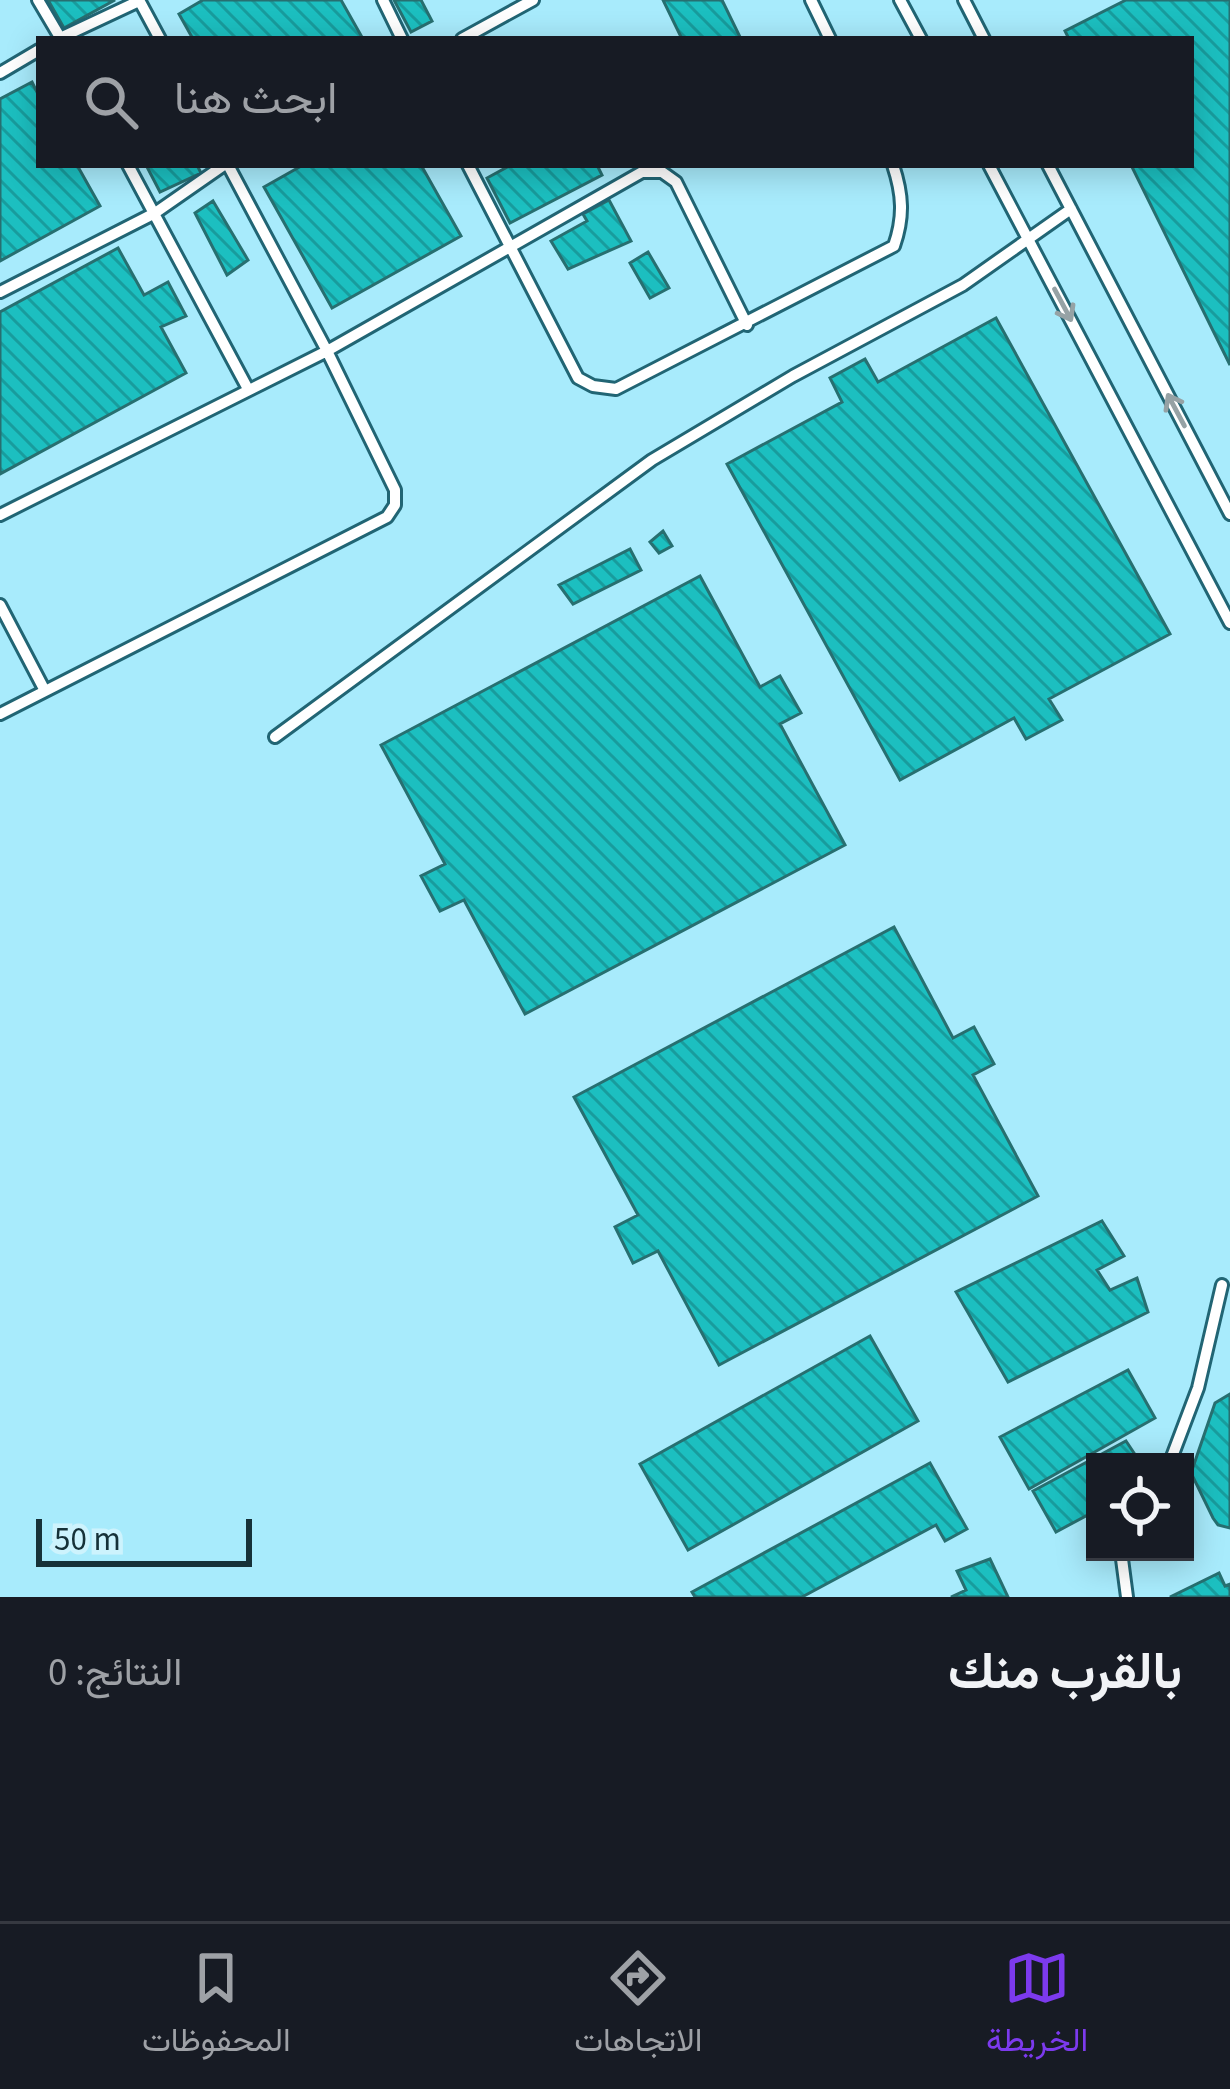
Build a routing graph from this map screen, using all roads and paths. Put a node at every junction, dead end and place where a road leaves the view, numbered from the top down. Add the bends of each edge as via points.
1 (38, 0) edge
2 (139, 0) edge
3 (382, 0) edge
4 (533, 0) edge
5 (811, 0) edge
6 (900, 0) edge
7 (964, 0) edge
8 (59, 36) edge
9 (64, 36) edge
10 (158, 36) edge
11 (400, 36) edge
12 (467, 36) edge
13 (829, 36) edge
14 (919, 36) edge
15 (982, 36) edge
16 (36, 52) edge
17 (0, 73) edge
18 (130, 168) edge
19 (222, 168) edge
20 (228, 168) edge
21 (470, 168) edge
22 (894, 168) edge
23 (991, 168) edge
24 (1050, 168) edge
25 (1071, 209) junction
26 (155, 213) junction
27 (1028, 238) junction
28 (512, 248) junction
29 (0, 292) edge
30 (747, 325) junction
31 (327, 351) junction
32 (248, 389) junction
33 (1230, 514) edge
34 (0, 515) edge
35 (0, 605) edge
36 (1230, 623) edge
37 (44, 689) junction
38 (0, 714) edge
39 (275, 737) dead end
40 (1222, 1285) dead end
41 (1174, 1453) edge
42 (1122, 1561) edge
43 (1127, 1597) edge

1 - 8 lane
2 - 9 lane
2 - 10 lane
3 - 11 lane
4 - 12 lane
5 - 13 lane
6 - 14 lane
7 - 15 lane
16 - 17 lane
18 - 26 lane
19 - 26 lane
20 - 31 lane
21 - 28 lane
22 - 30 lane via 903,220 893,246
23 - 27 lane
24 - 25 lane
25 - 27 lane
33 -> 25 lane
26 - 29 lane
26 - 32 lane
27 -> 36 lane
27 - 39 lane via 963,285 652,460
28 - 30 lane via 578,378 593,386 616,389
28 - 30 lane via 642,172 662,172 688,202
28 - 31 lane
31 - 32 lane
31 - 37 lane via 395,490 387,517
32 - 34 lane
35 - 37 lane
37 - 38 lane
40 - 41 lane
42 - 43 lane

